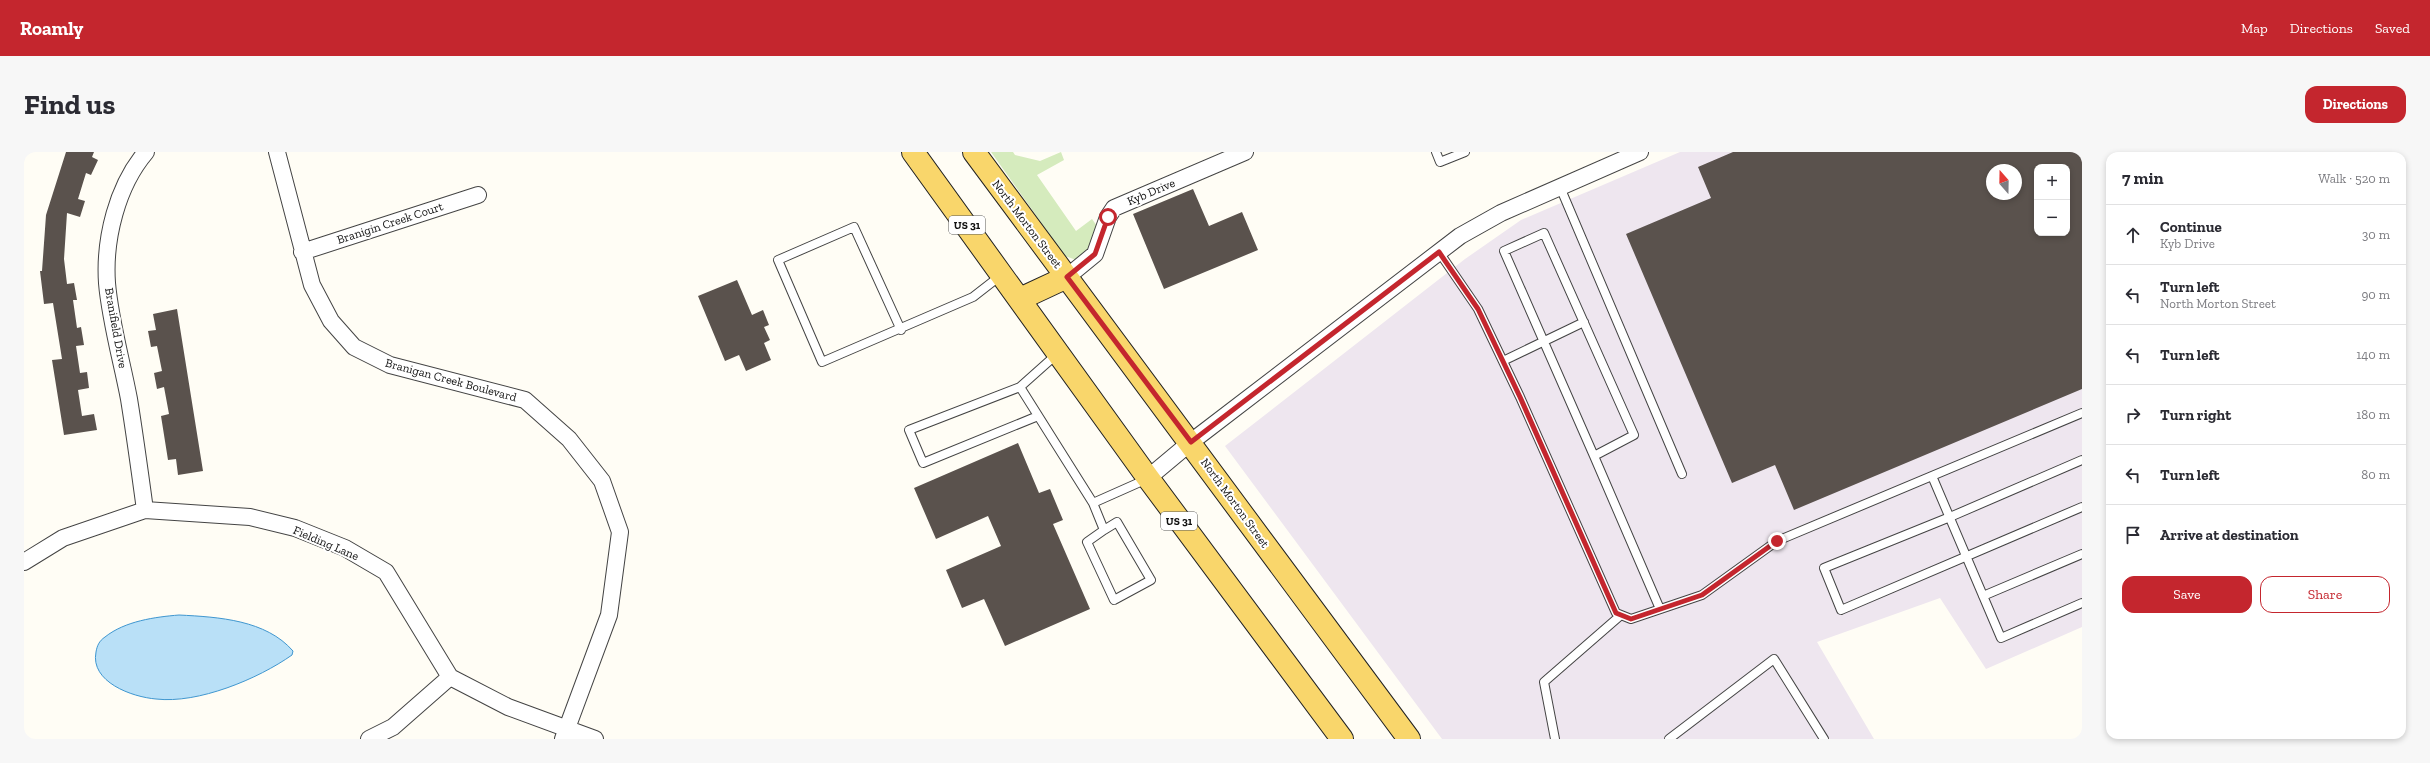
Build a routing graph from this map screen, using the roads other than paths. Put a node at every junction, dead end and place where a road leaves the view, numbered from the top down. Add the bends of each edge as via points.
1 (146, 152) edge
2 (277, 152) edge
3 (913, 152) edge
4 (974, 152) edge
5 (1245, 152) edge
6 (1436, 152) edge
7 (1465, 152) edge
8 (1640, 152) edge
9 (1560, 187) junction
10 (478, 195) dead end
11 (302, 252) junction
12 (1439, 252) junction
13 (1002, 274) junction
14 (1067, 277) junction
15 (1020, 299) junction
16 (1584, 322) junction
17 (901, 330) junction
18 (1544, 342) junction
19 (1059, 352) junction
20 (1503, 361) junction
21 (1020, 387) junction
22 (2082, 413) edge
23 (1038, 416) junction
24 (1191, 442) junction
25 (1594, 456) junction
26 (2082, 460) edge
27 (1682, 474) dead end
28 (1932, 476) junction
29 (1148, 478) junction
30 (1094, 503) junction
31 (2082, 507) edge
32 (145, 510) junction
33 (1950, 518) junction
34 (1104, 530) junction
35 (2082, 554) edge
36 (1967, 558) junction
37 (24, 562) edge
38 (1983, 596) junction
39 (2082, 603) edge
40 (1660, 609) junction
41 (1621, 615) junction
42 (450, 677) junction
43 (565, 733) edge
44 (369, 739) edge
45 (595, 739) edge
46 (1342, 739) edge
47 (1409, 739) edge
48 (1555, 739) edge
49 (1669, 739) edge
50 (1824, 739) edge

1 - 32 street, Branifield Drive via 124,187 115,214 108,249 107,283 129,401
2 - 11 street, Branigan Creek Boulevard
3 - 13 main road, US 31
4 - 14 main road, North Morton Street
5 - 14 street, Kyb Drive via 1114,208 1108,217 1095,254
6 - 7 lane via 1440,162
8 - 9 street
9 - 12 street via 1483,222
9 - 27 lane
10 - 11 street, Branigin Creek Court
11 - 43 street, Branigan Creek Boulevard via 312,285 331,321 354,347 390,366 525,400 570,439 602,481 620,532 610,615
12 - 20 lane via 1478,309
12 - 24 street
13 - 15 main road, US 31
13 - 17 lane via 972,297
14 - 15 main road
14 - 24 main road, North Morton Street
15 - 19 main road, US 31
16 - 18 lane
16 - 18 lane via 1544,233 1504,251
16 - 25 lane via 1634,436
17 - 17 lane via 822,362 778,260 854,227
18 - 20 lane
18 - 25 lane
19 - 21 lane
19 - 29 main road, US 31
20 - 41 lane via 1602,586 1616,613
21 - 23 lane
21 - 23 lane via 909,430 923,463
22 - 28 lane
23 - 30 lane
24 - 29 street
24 - 47 main road, North Morton Street
25 - 40 lane
26 - 33 lane
28 - 33 lane
28 - 40 lane via 1777,541 1702,595
29 - 30 lane
29 - 46 main road, US 31
30 - 34 lane
31 - 36 lane
32 - 37 street, Fielding Lane via 63,538
32 - 42 street, Fielding Lane via 250,517 295,528 346,548 386,572
33 - 36 lane
33 - 36 lane via 1824,568 1842,610
34 - 34 lane via 1087,542 1114,600 1151,580 1117,522
35 - 38 lane
36 - 38 lane
38 - 39 lane via 2001,638
40 - 41 lane via 1631,619
41 - 48 lane via 1544,682
42 - 43 street
42 - 44 street via 393,727
43 - 45 street
49 - 50 lane via 1774,659

